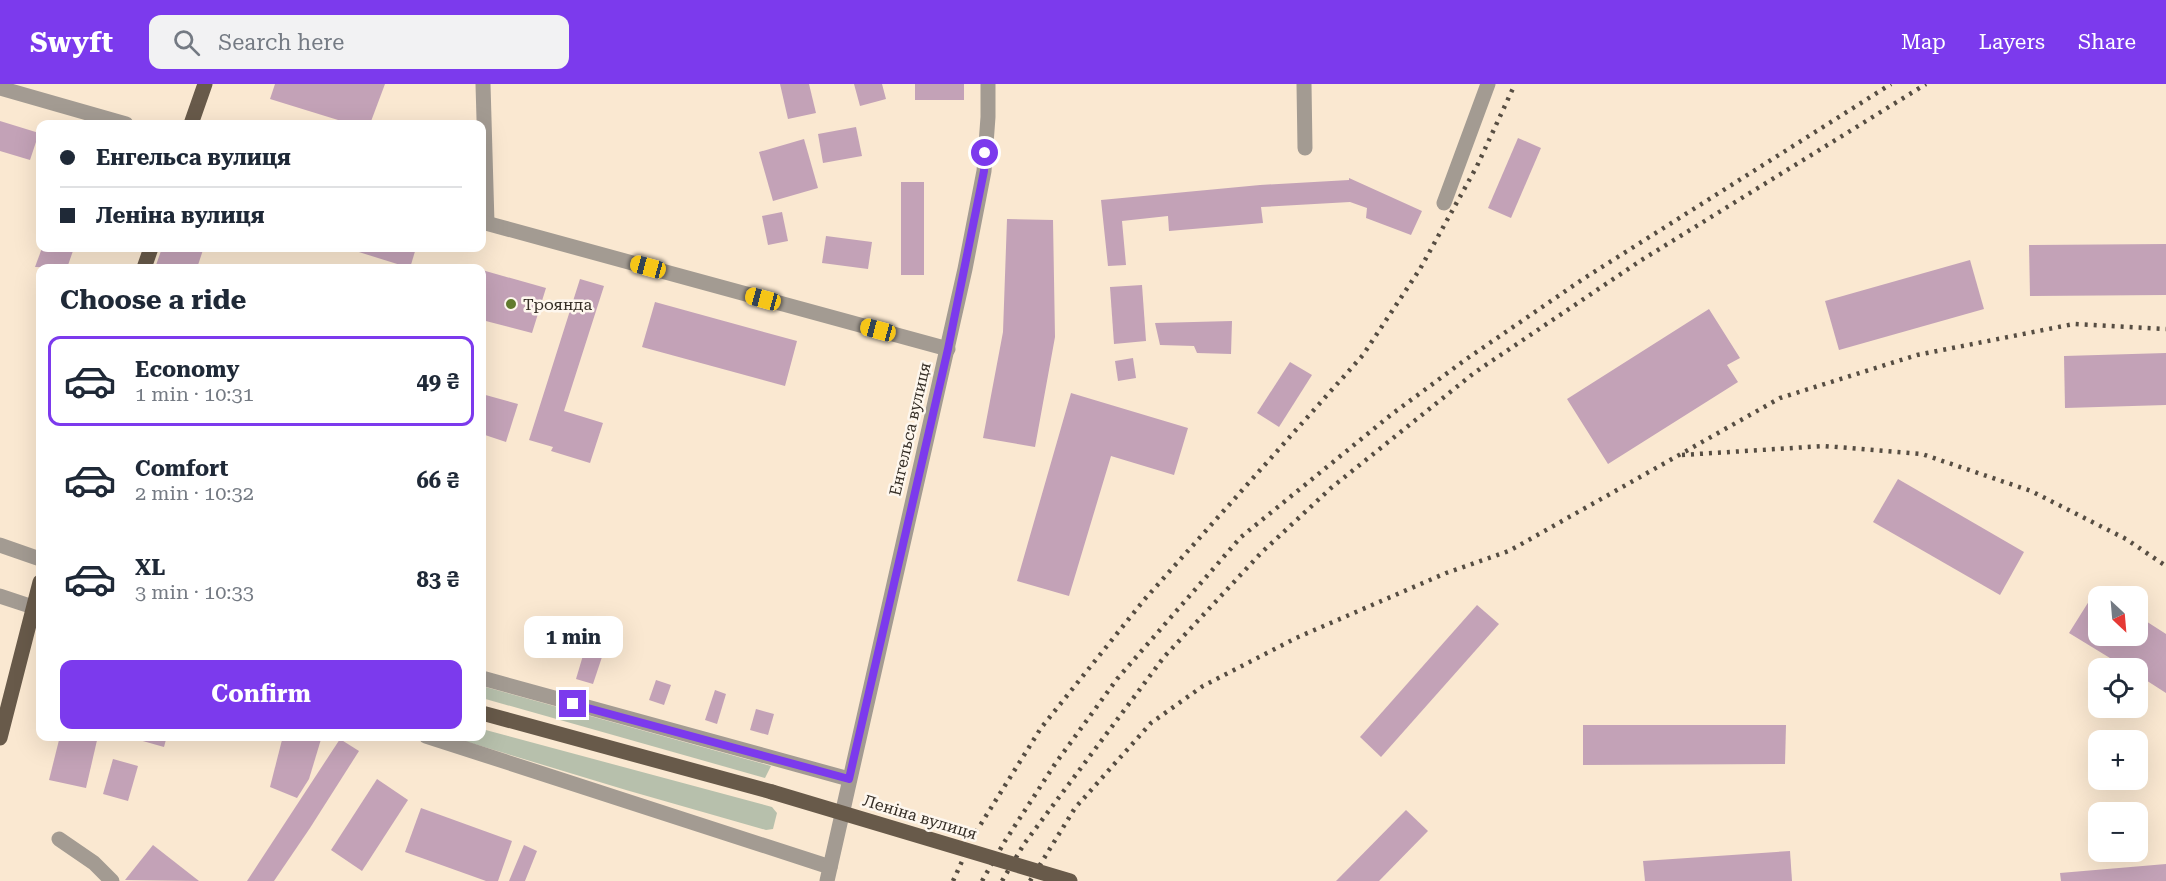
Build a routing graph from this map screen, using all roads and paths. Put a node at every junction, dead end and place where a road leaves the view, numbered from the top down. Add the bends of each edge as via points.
1 (206, 84) edge
2 (483, 84) edge
3 (988, 84) edge
4 (1304, 84) edge
5 (1488, 84) edge
6 (0, 88) edge
7 (112, 120) edge
8 (193, 120) edge
9 (483, 120) edge
10 (1305, 147) dead end
11 (1444, 203) dead end
12 (486, 224) edge
13 (948, 349) junction
14 (0, 545) edge
15 (36, 558) edge
16 (0, 596) edge
17 (36, 608) edge
18 (36, 612) edge
19 (486, 679) edge
20 (486, 714) edge
21 (0, 738) edge
22 (441, 741) edge
23 (849, 779) junction
24 (59, 838) dead end
25 (829, 874) edge
26 (112, 881) edge
27 (1070, 881) edge

1 - 8 main road
2 - 9 street
3 - 13 street, Енгельса вулиця via 984,171
4 - 10 street
5 - 11 street
6 - 7 street
12 - 13 street
13 - 23 street, Енгельса вулиця
14 - 15 street
16 - 17 street
18 - 21 main road
19 - 23 street, Леніна вулиця
20 - 27 main road, Леніна вулиця, bridge via 772,792
22 - 25 street
23 - 25 street, Енгельса вулиця
24 - 26 street

